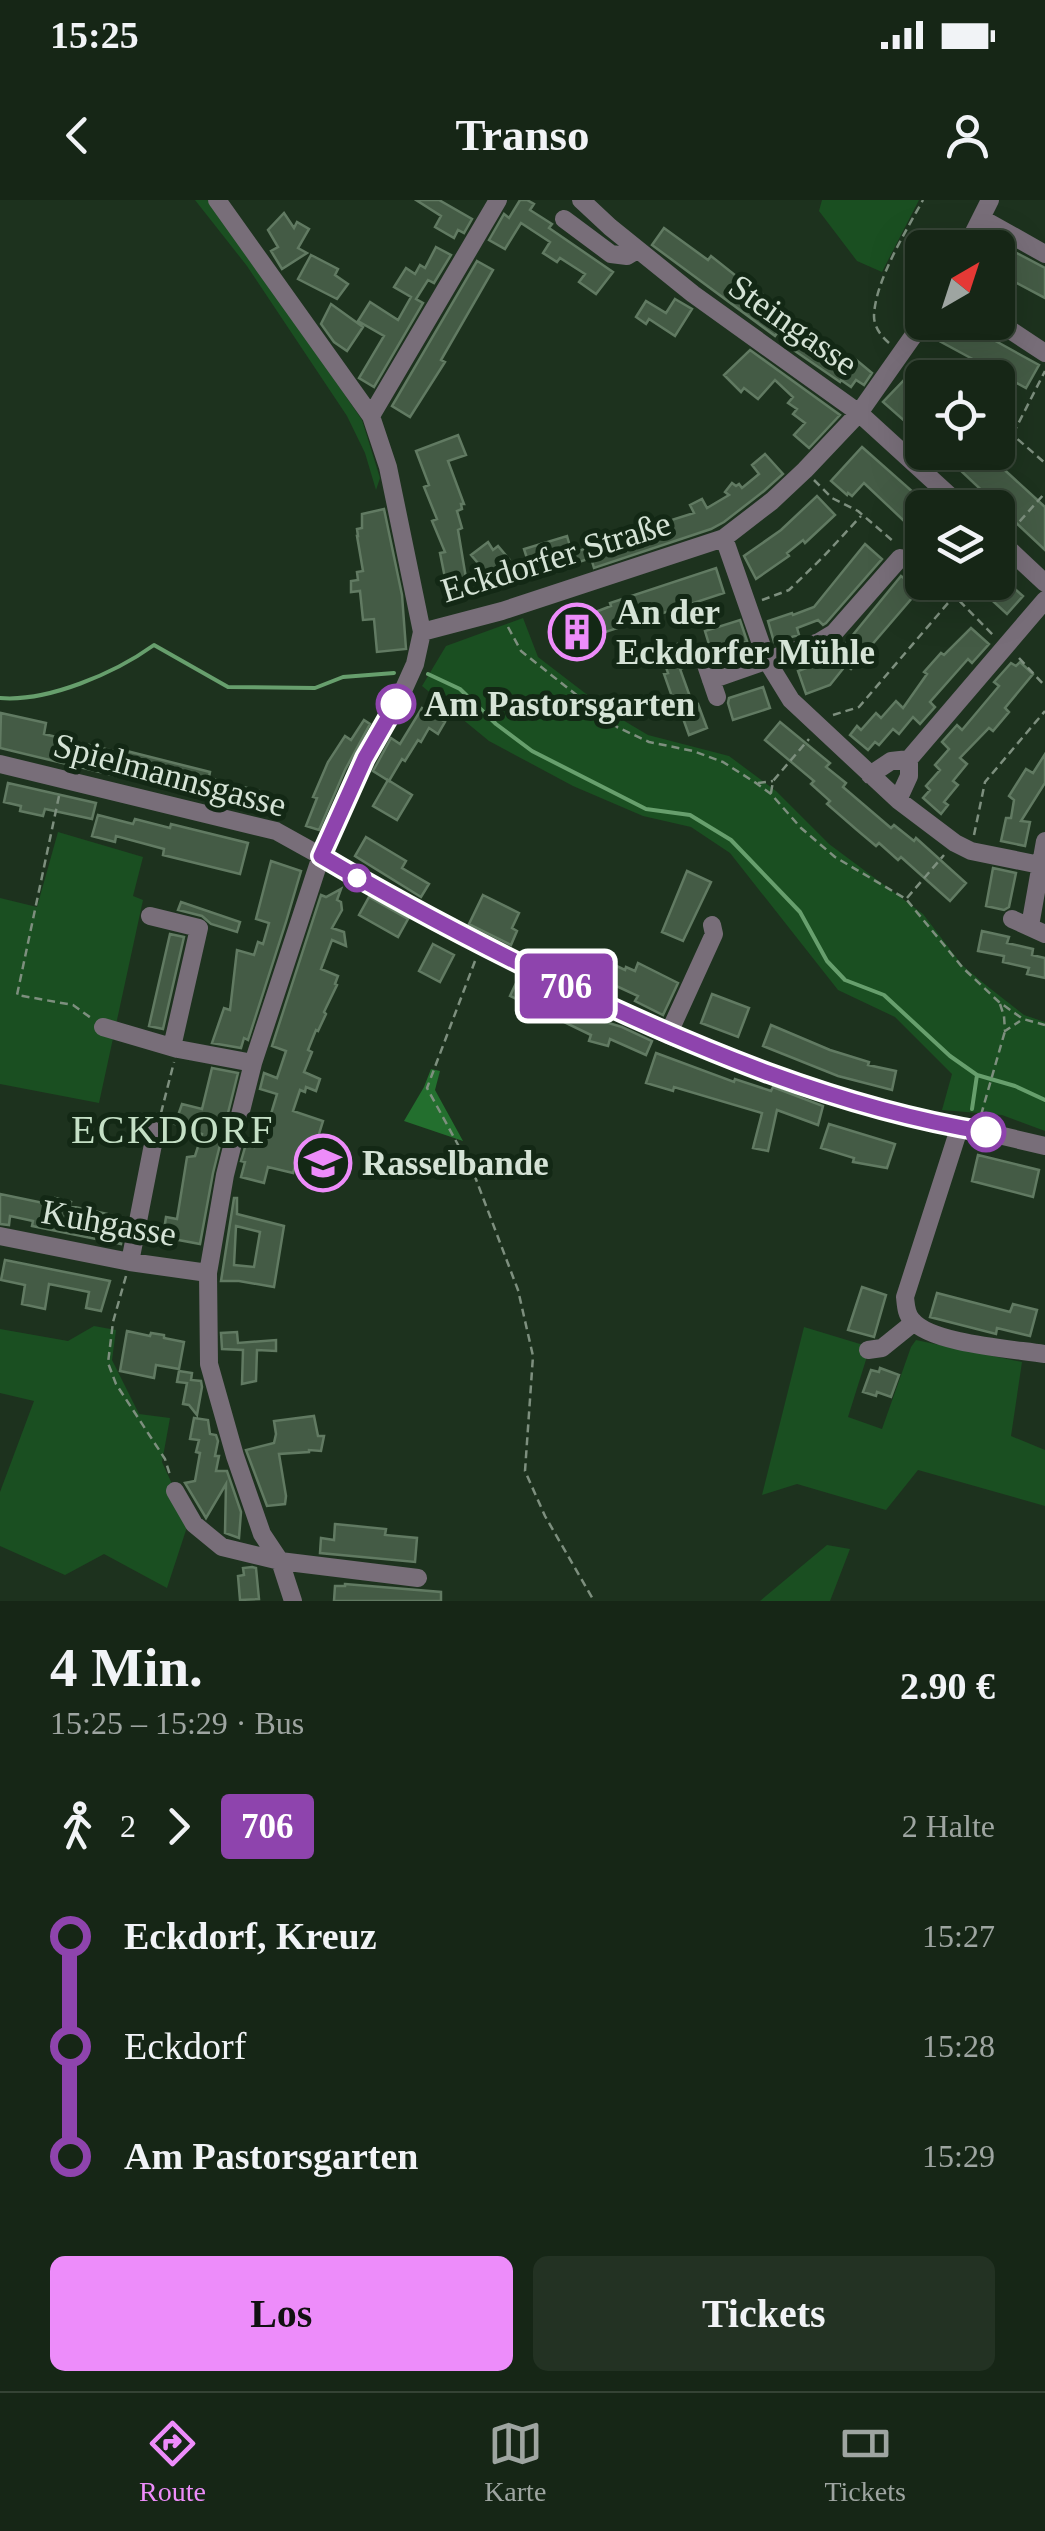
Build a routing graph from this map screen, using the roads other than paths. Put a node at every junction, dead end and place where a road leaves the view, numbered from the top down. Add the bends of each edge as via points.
1 (217, 200) edge
2 (498, 200) edge
3 (581, 200) edge
4 (990, 200) edge
5 (981, 218) junction
6 (564, 219) dead end
7 (975, 230) edge
8 (638, 250) junction
9 (1045, 254) edge
10 (1015, 333) edge
11 (911, 340) edge
12 (1045, 352) edge
13 (860, 412) junction
14 (371, 416) junction
15 (944, 490) edge
16 (724, 538) junction
17 (1015, 547) edge
18 (903, 555) road end
19 (1045, 583) edge
20 (1045, 600) edge
21 (422, 632) junction
22 (766, 661) junction
23 (711, 680) dead end
24 (909, 758) junction
25 (0, 764) edge
26 (870, 775) junction
27 (898, 800) junction
28 (1045, 841) edge
29 (321, 856) junction
30 (1040, 865) junction
31 (150, 916) dead end
32 (712, 925) dead end
33 (1029, 926) edge
34 (103, 1027) road end
35 (668, 1035) junction
36 (175, 1048) junction
37 (254, 1062) junction
38 (156, 1128) road end
39 (967, 1130) junction
40 (1045, 1146) edge
41 (0, 1236) edge
42 (130, 1262) junction
43 (208, 1273) junction
44 (913, 1322) junction
45 (868, 1350) dead end
46 (1045, 1354) edge
47 (175, 1490) road end
48 (280, 1561) junction
49 (418, 1578) dead end
50 (293, 1601) edge

1 - 14 street
2 - 14 street
3 - 8 street, Steingasse
4 - 5 street
5 - 7 street
5 - 9 street
6 - 8 street via 610,254
8 - 13 street, Steingasse
10 - 12 street
11 - 13 street, Eckdorfer Straße
13 - 15 street, Steingasse
13 - 16 street, Eckdorfer Straße via 805,470
14 - 21 street
16 - 21 street, Eckdorfer Straße
16 - 22 street
17 - 19 street
18 - 22 street via 834,634
20 - 24 street
21 - 29 street, Eckdorfer Straße via 415,664
22 - 23 street
22 - 26 street via 791,700
24 - 26 street
24 - 27 street
25 - 29 street, Spielmannsgasse via 276,832
26 - 27 street
27 - 30 street via 963,847
28 - 30 street
29 - 35 street, Spielmannsgasse via 481,945
29 - 37 street, Eckdorfer Straße
30 - 33 street
31 - 36 street via 199,928
32 - 35 street via 714,934
34 - 36 street
35 - 39 street, Spielmannsgasse via 841,1099
36 - 37 street
37 - 43 street, Eckdorfer Straße
38 - 42 street
39 - 40 street, Spielmannsgasse
39 - 44 street via 905,1297
41 - 42 street, Kuhgasse
42 - 43 street, Kuhgasse
43 - 48 street, Eckdorfer Straße via 209,1364 262,1534
44 - 45 street via 882,1348
44 - 46 street via 934,1336
47 - 48 street via 194,1524 222,1547
48 - 49 street
48 - 50 street, Eckdorfer Straße

